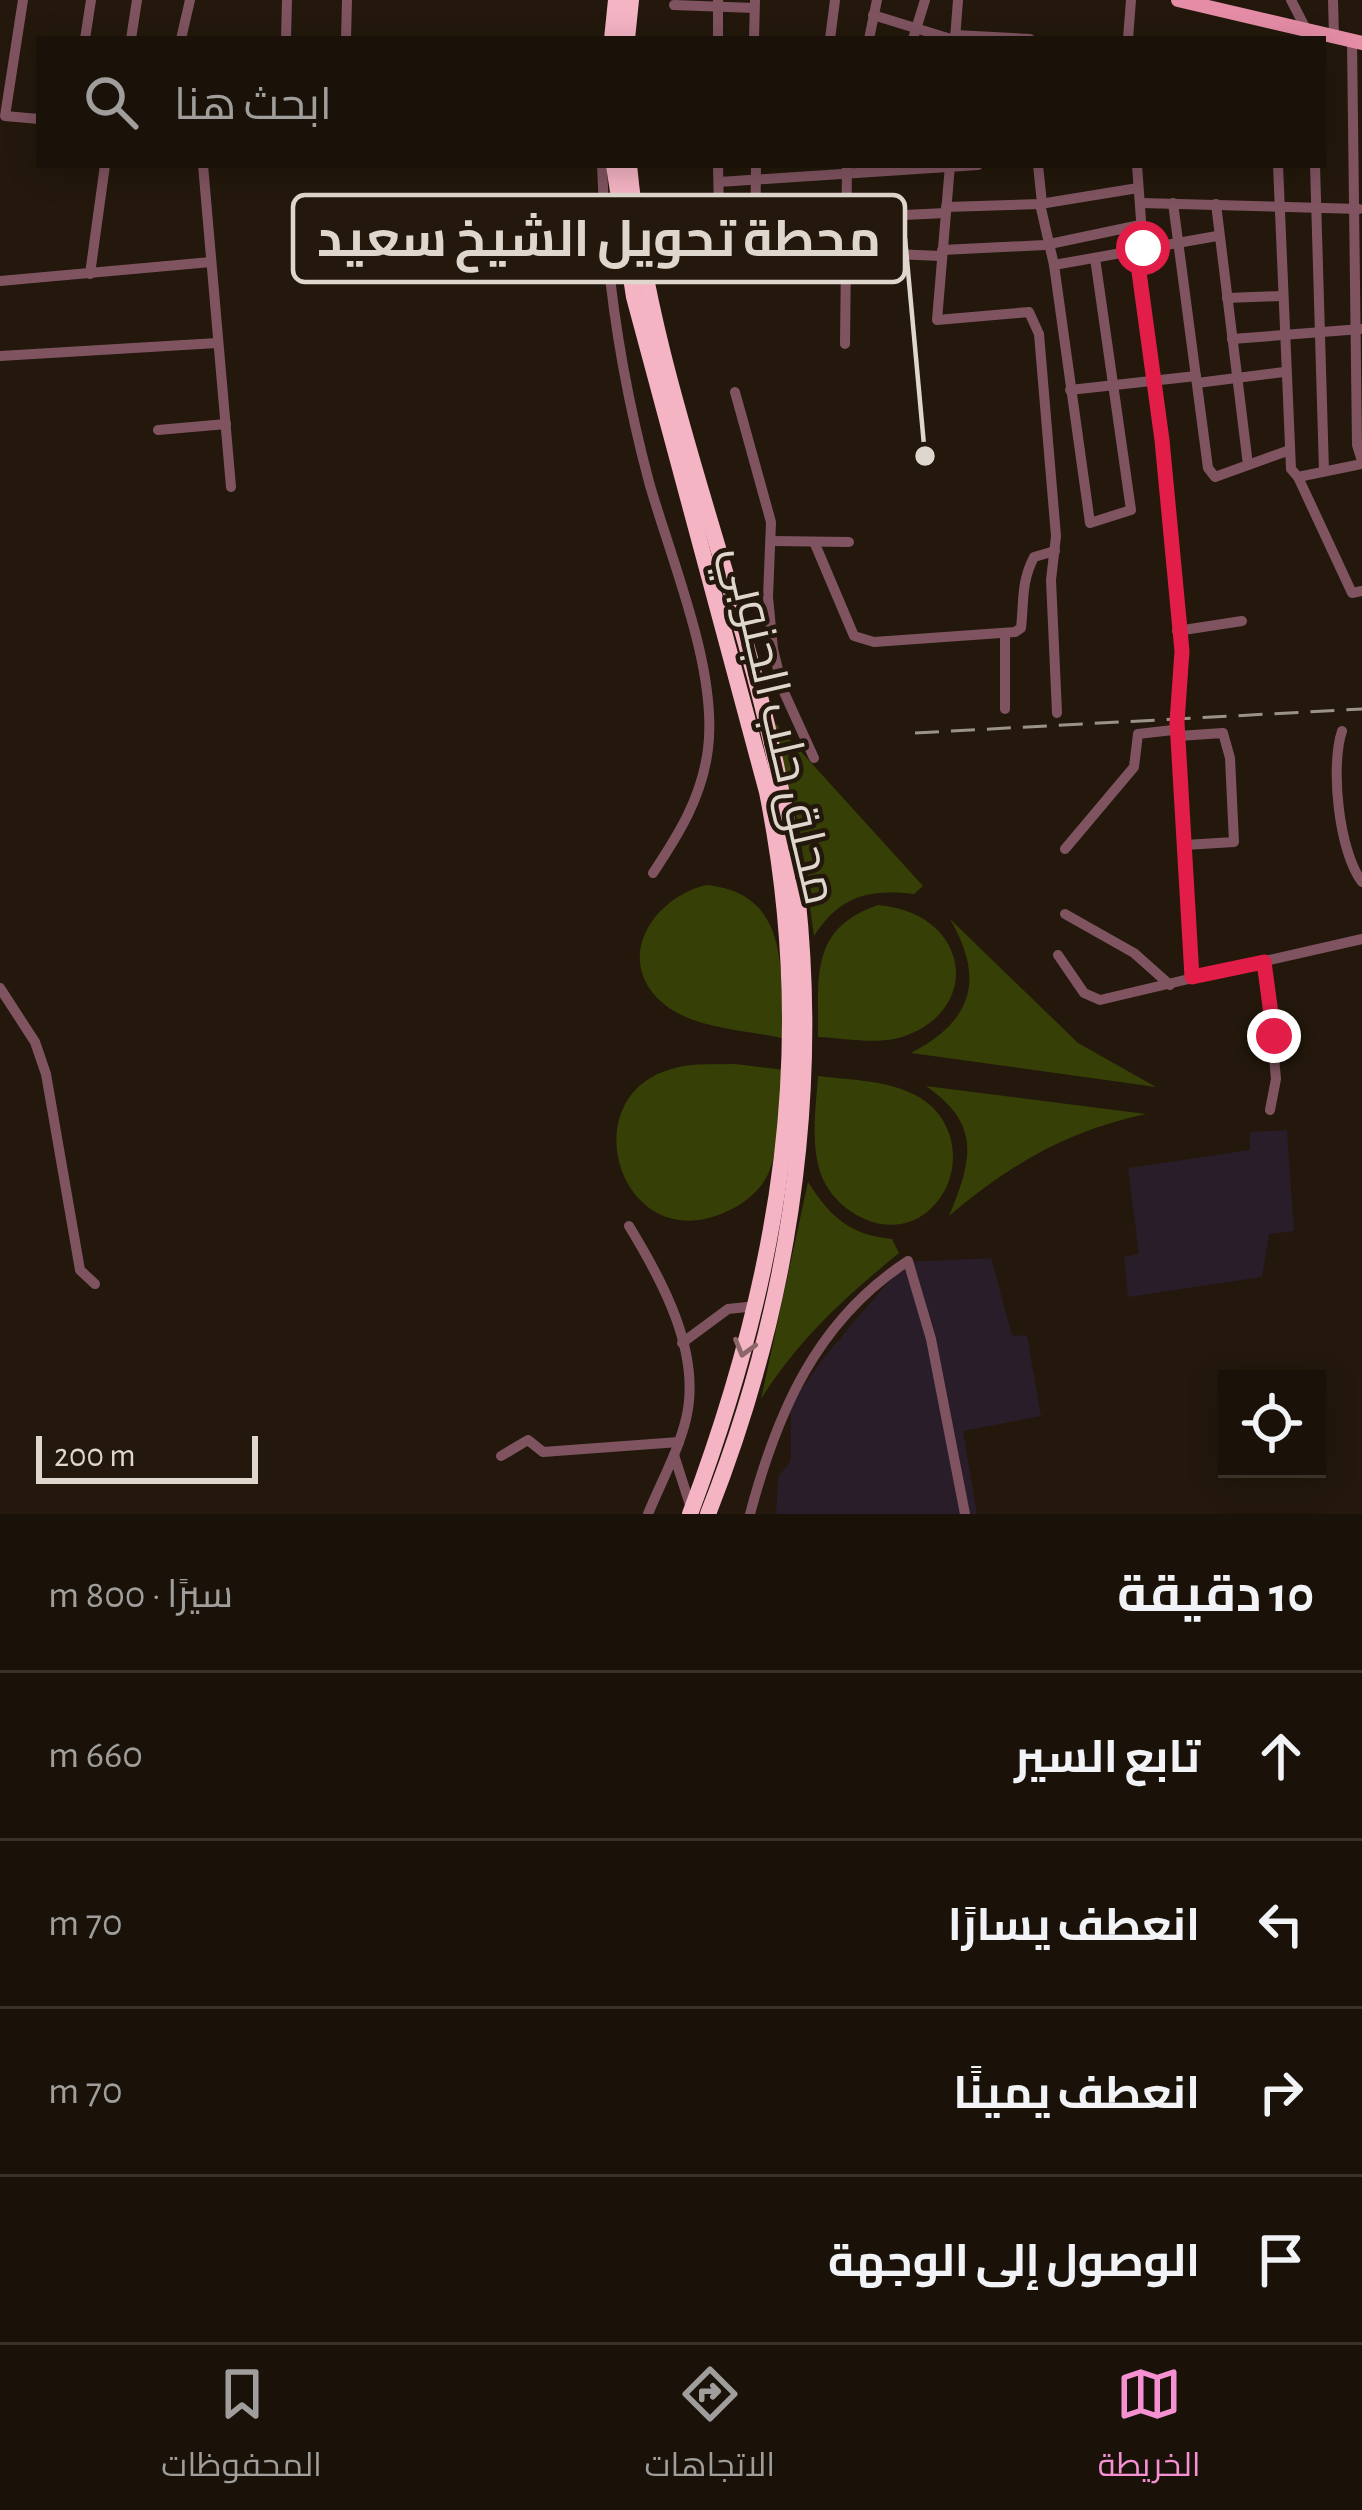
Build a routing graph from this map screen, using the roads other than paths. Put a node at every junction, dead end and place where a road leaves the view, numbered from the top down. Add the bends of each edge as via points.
1 (23, 0) edge
2 (92, 0) edge
3 (136, 0) edge
4 (190, 0) edge
5 (287, 0) edge
6 (347, 0) edge
7 (835, 0) edge
8 (877, 0) edge
9 (925, 0) edge
10 (958, 0) edge
11 (1131, 0) edge
12 (1178, 0) edge
13 (1291, 0) edge
14 (1334, 0) edge
15 (619, 1) edge
16 (718, 4) edge
17 (755, 4) edge
18 (674, 5) dead end
19 (1230, 6) edge
20 (873, 15) junction
21 (1278, 31) edge
22 (914, 34) edge
23 (1320, 35) edge
24 (86, 36) edge
25 (131, 36) edge
26 (182, 36) edge
27 (286, 36) edge
28 (346, 36) edge
29 (613, 36) edge
30 (626, 36) edge
31 (718, 36) edge
32 (756, 36) edge
33 (830, 36) edge
34 (870, 36) edge
35 (954, 36) edge
36 (1128, 36) edge
37 (1326, 36) edge
38 (1357, 42) edge
39 (36, 119) edge
40 (105, 168) edge
41 (203, 168) edge
42 (602, 168) edge
43 (614, 168) edge
44 (629, 168) edge
45 (718, 168) edge
46 (756, 168) edge
47 (916, 168) edge
48 (950, 168) edge
49 (1038, 168) edge
50 (1136, 168) edge
51 (1278, 168) edge
52 (1316, 168) edge
53 (847, 170) edge
54 (812, 171) edge
55 (756, 181) junction
56 (718, 182) junction
57 (1138, 188) junction
58 (1141, 203) junction
59 (1173, 203) junction
60 (1041, 204) junction
61 (1216, 204) junction
62 (1278, 207) junction
63 (1314, 208) junction
64 (1359, 209) edge
65 (946, 210) junction
66 (846, 218) junction
67 (756, 222) junction
68 (1140, 225) junction
69 (1216, 236) junction
70 (1178, 242) junction
71 (1045, 245) junction
72 (1139, 249) junction
73 (846, 252) junction
74 (941, 253) junction
75 (755, 258) dead end
76 (1095, 258) junction
77 (720, 259) dead end
78 (211, 262) junction
79 (1054, 265) junction
80 (90, 274) junction
81 (0, 281) edge
82 (1281, 296) junction
83 (1227, 298) junction
84 (1359, 329) edge
85 (1320, 332) junction
86 (1283, 335) junction
87 (1232, 339) junction
88 (217, 343) junction
89 (845, 344) dead end
90 (0, 356) edge
91 (1284, 372) junction
92 (1238, 379) junction
93 (1155, 380) junction
94 (1196, 380) junction
95 (1112, 385) junction
96 (1070, 390) junction
97 (735, 392) dead end
98 (226, 424) junction
99 (158, 430) dead end
100 (1287, 451) junction
101 (1362, 463) edge
102 (1248, 465) junction
103 (1324, 471) junction
104 (1298, 477) junction
105 (231, 487) dead end
106 (772, 541) junction
107 (849, 542) dead end
108 (815, 544) junction
109 (1055, 551) junction
110 (1362, 591) edge
111 (1242, 621) dead end
112 (1177, 631) junction
113 (1005, 633) junction
114 (1005, 709) dead end
115 (1057, 713) dead end
116 (1177, 722) junction
117 (1342, 731) dead end
118 (1178, 736) junction
119 (814, 758) dead end
120 (1185, 845) junction
121 (1065, 849) dead end
122 (652, 873) dead end
123 (1362, 882) edge
124 (1065, 914) dead end
125 (1362, 939) edge
126 (1058, 955) dead end
127 (1264, 962) junction
128 (1192, 977) junction
129 (1170, 985) junction
130 (0, 988) edge
131 (1270, 1110) dead end
132 (628, 1226) dead end
133 (95, 1284) dead end
134 (756, 1306) junction
135 (682, 1343) junction
136 (679, 1442) junction
137 (674, 1455) junction
138 (501, 1456) dead end
139 (697, 1512) edge
140 (648, 1514) edge
141 (750, 1514) edge
142 (965, 1514) edge

1 - 39 street via 5,116
2 - 24 street
3 - 25 street
4 - 26 street
5 - 27 street
6 - 28 street
7 - 33 street
8 - 20 street
9 - 22 street
10 - 35 street
11 - 36 street
12 - 19 main road
13 - 23 street
14 - 23 street
15 - 29 highway
15 - 30 highway
16 - 17 street
16 - 18 street
16 - 31 street
17 - 32 street
19 - 21 main road
20 - 22 street
20 - 34 street
21 - 23 main road
37 - 38 main road
38 - 64 street
40 - 80 street
41 - 78 street
42 - 122 street via 609,299 706,687 709,747 695,806
43 - 134 highway, محلق حلب الجنوبي via 634,297 747,706 783,874 790,1095
44 - 139 highway, محلق حلب الجنوبي via 648,292 778,773 803,935 800,1168 764,1350
45 - 56 street
46 - 55 street
47 - 53 street
48 - 65 street
49 - 60 street
50 - 57 street
51 - 62 street
52 - 63 street
53 - 54 street
53 - 66 street
54 - 55 street
55 - 56 street
55 - 67 street
56 - 77 street
57 - 58 street
57 - 60 street
58 - 59 street
58 - 68 street
59 - 61 street
59 - 70 street
60 - 65 street
60 - 71 street
61 - 62 street
61 - 69 street
62 - 63 street
62 - 82 street
63 - 64 street
63 - 85 street
64 - 84 street
65 - 66 street
65 - 74 street
66 - 67 street
66 - 73 street
67 - 75 street
68 - 71 street
68 - 72 street
69 - 70 street
69 - 83 street
70 - 72 street
70 - 94 street
71 - 74 street
71 - 79 street
72 - 76 street
72 - 93 street
73 - 74 street
73 - 89 street
74 - 109 street via 938,320 1007,311 1036,319
76 - 79 street
76 - 95 street
78 - 80 street
78 - 88 street
79 - 96 street
80 - 81 street
82 - 83 street
82 - 86 street
83 - 87 street
84 - 85 street
84 - 101 street
85 - 86 street
85 - 103 street
86 - 87 street
86 - 91 street
87 - 92 street
88 - 90 street
88 - 98 street
91 - 92 street
91 - 100 street
92 - 94 street
92 - 102 street
93 - 94 street
93 - 95 street
93 - 112 street
94 - 102 street via 1208,468 1215,477
95 - 96 street
95 - 96 street via 1130,510 1090,523
97 - 106 street via 758,457
98 - 99 street
98 - 105 street
100 - 102 street
100 - 104 street
101 - 103 street
103 - 104 street
104 - 110 street via 1352,593
106 - 108 street
106 - 119 street via 773,649 782,690
107 - 108 street
108 - 113 street via 854,636 886,642
109 - 113 street via 1034,556 1021,589 1021,628
109 - 115 street
111 - 112 street
112 - 116 street
113 - 114 street
116 - 118 street
116 - 121 street via 1173,730 1138,734 1134,766
117 - 123 street via 1337,790 1347,855
118 - 120 street
118 - 120 street via 1223,733 1235,813 1234,842
120 - 128 street
124 - 129 street via 1134,953
125 - 127 street
126 - 129 street via 1092,999
127 - 128 street
127 - 131 street via 1276,1078
128 - 129 street
130 - 133 street via 46,1074 80,1270
132 - 135 street via 655,1268
134 - 135 street via 728,1309
134 -> 139 highway, محلق حلب الجنوبي
135 - 136 street via 690,1381
136 - 137 street
136 - 138 street via 543,1452 528,1440
137 - 139 street
137 - 140 street
141 - 142 street via 773,1429 805,1368 862,1299 908,1261 932,1340

